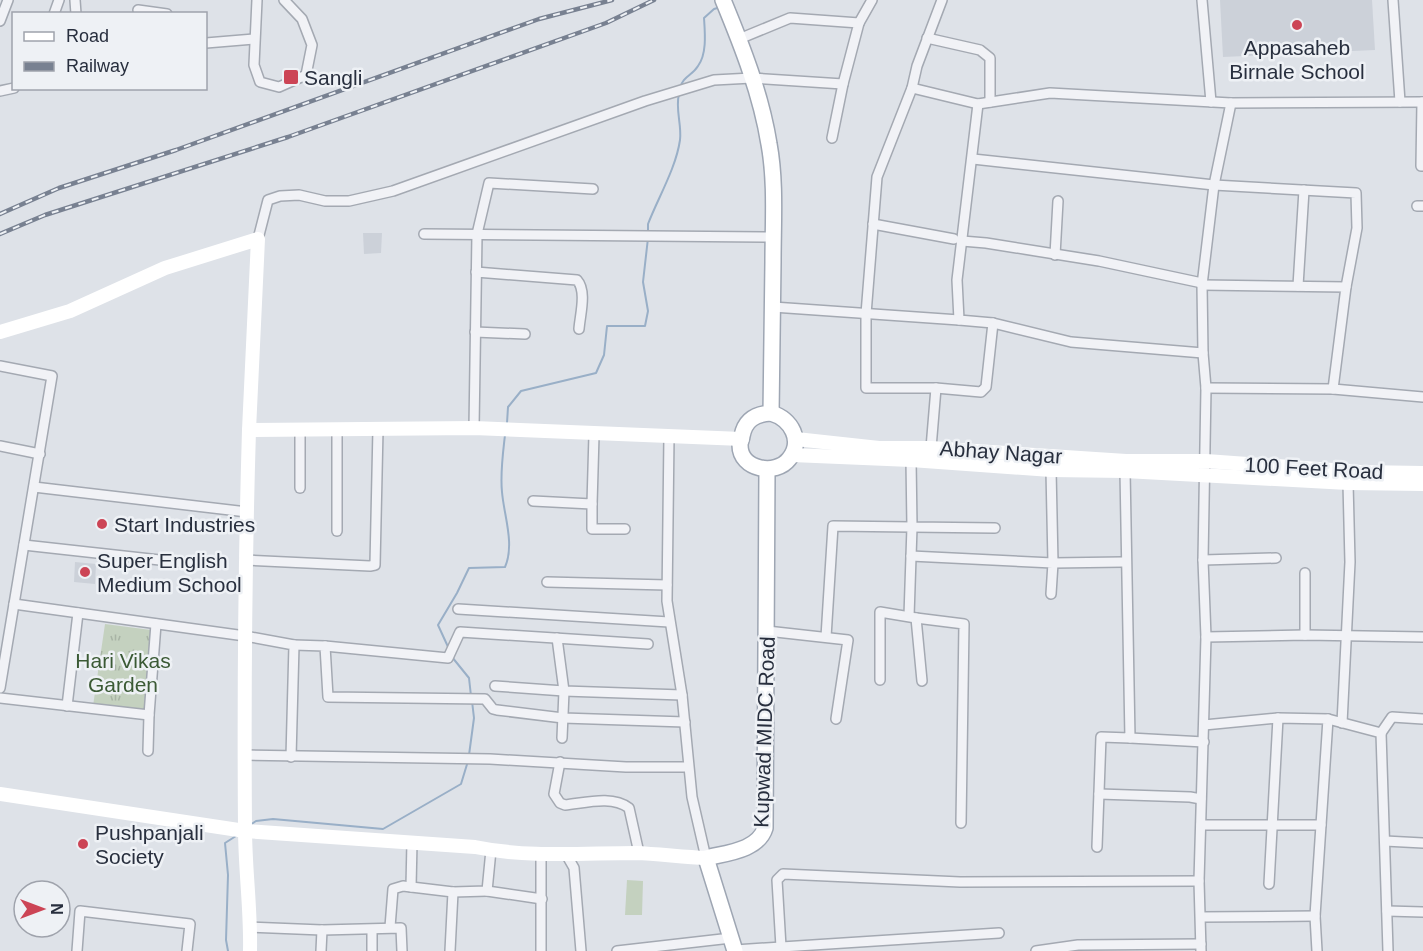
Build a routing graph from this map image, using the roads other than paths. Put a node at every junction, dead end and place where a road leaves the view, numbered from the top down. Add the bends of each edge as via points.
1 (8, 0) edge
2 (257, 0) edge
3 (284, 0) edge
4 (723, 0) edge
5 (872, 0) edge
6 (942, 0) edge
7 (1202, 0) edge
8 (1393, 0) edge
9 (138, 8) edge
10 (157, 12) edge
11 (0, 21) edge
12 (859, 23) junction
13 (927, 38) junction
14 (254, 39) junction
15 (740, 39) junction
16 (207, 43) edge
17 (752, 78) junction
18 (843, 84) junction
19 (912, 88) junction
20 (990, 102) junction
21 (1210, 102) junction
22 (1400, 102) junction
23 (1422, 102) edge
24 (1231, 103) junction
25 (978, 104) junction
26 (832, 138) dead end
27 (973, 159) junction
28 (1423, 166) edge
29 (1214, 185) junction
30 (593, 189) dead end
31 (1304, 190) junction
32 (1058, 201) dead end
33 (873, 224) junction
34 (424, 234) dead end
35 (477, 234) junction
36 (773, 237) junction
37 (258, 239) junction
38 (958, 240) junction
39 (1055, 255) junction
40 (476, 272) junction
41 (1202, 284) junction
42 (1298, 286) junction
43 (1346, 287) junction
44 (773, 307) junction
45 (866, 314) junction
46 (959, 320) junction
47 (993, 323) junction
48 (579, 329) dead end
49 (0, 332) edge
50 (475, 332) junction
51 (525, 334) dead end
52 (1203, 353) junction
53 (0, 366) edge
54 (936, 388) junction
55 (1206, 388) junction
56 (1333, 389) junction
57 (1423, 397) edge
58 (771, 413) junction
59 (474, 428) junction
60 (337, 429) junction
61 (378, 429) junction
62 (249, 430) junction
63 (300, 430) junction
64 (594, 435) junction
65 (669, 436) junction
66 (742, 439) junction
67 (796, 439) junction
68 (0, 446) edge
69 (931, 448) junction
70 (40, 454) junction
71 (792, 455) junction
72 (911, 460) junction
73 (1206, 461) junction
74 (767, 470) junction
75 (1051, 470) junction
76 (1125, 471) junction
77 (1423, 473) edge
78 (1205, 476) junction
79 (1348, 483) junction
80 (1423, 484) edge
81 (34, 487) junction
82 (300, 488) dead end
83 (533, 501) dead end
84 (592, 504) junction
85 (247, 512) junction
86 (912, 527) junction
87 (995, 528) dead end
88 (625, 529) dead end
89 (337, 531) dead end
90 (24, 545) junction
91 (911, 556) junction
92 (1276, 558) dead end
93 (245, 560) junction
94 (1203, 560) junction
95 (1123, 562) dead end
96 (1053, 563) junction
97 (196, 564) dead end
98 (1305, 573) dead end
99 (547, 582) dead end
100 (667, 585) junction
101 (1051, 594) dead end
102 (14, 604) junction
103 (458, 609) dead end
104 (78, 613) junction
105 (913, 617) junction
106 (669, 622) junction
107 (156, 624) junction
108 (0, 626) edge
109 (10, 627) junction
110 (767, 631) junction
111 (1305, 635) junction
112 (245, 636) junction
113 (1346, 636) junction
114 (826, 637) junction
115 (1206, 637) junction
116 (1423, 637) edge
117 (557, 638) junction
118 (648, 644) dead end
119 (294, 645) junction
120 (325, 646) junction
121 (880, 680) dead end
122 (922, 681) dead end
123 (495, 686) dead end
124 (0, 688) edge
125 (564, 691) junction
126 (682, 695) junction
127 (0, 698) edge
128 (67, 706) junction
129 (149, 715) junction
130 (563, 718) junction
131 (1278, 718) junction
132 (836, 719) dead end
133 (1328, 719) junction
134 (1423, 719) edge
135 (685, 722) junction
136 (1342, 723) junction
137 (1204, 725) junction
138 (1381, 733) junction
139 (562, 738) dead end
140 (1130, 738) junction
141 (1204, 742) junction
142 (148, 751) dead end
143 (245, 755) junction
144 (291, 757) junction
145 (560, 762) junction
146 (688, 767) junction
147 (0, 794) edge
148 (1099, 794) junction
149 (1201, 799) junction
150 (960, 824) dead end
151 (1272, 824) junction
152 (1201, 825) junction
153 (1321, 825) junction
154 (245, 831) junction
155 (1385, 841) junction
156 (412, 842) junction
157 (1423, 843) edge
158 (1097, 847) dead end
159 (491, 850) junction
160 (541, 854) junction
161 (566, 854) junction
162 (639, 854) junction
163 (706, 858) junction
164 (1199, 881) junction
165 (1269, 884) dead end
166 (411, 887) junction
167 (487, 891) junction
168 (453, 892) junction
169 (542, 899) junction
170 (1387, 911) junction
171 (1423, 912) edge
172 (1316, 916) junction
173 (1201, 917) junction
174 (250, 927) junction
175 (390, 927) junction
176 (322, 930) junction
177 (372, 930) junction
178 (999, 933) dead end
179 (734, 946) edge
180 (870, 946) edge
181 (781, 947) junction
182 (831, 947) edge
183 (1119, 947) edge
184 (1149, 947) edge
185 (1201, 948) edge
186 (76, 951) edge
187 (187, 951) edge
188 (250, 951) edge
189 (321, 951) edge
190 (372, 951) edge
191 (402, 951) edge
192 (450, 951) edge
193 (541, 951) edge
194 (581, 951) edge
195 (617, 951) edge
196 (1036, 951) edge
197 (1317, 951) edge
198 (1388, 951) edge

1 - 11 street
2 - 14 street
3 - 14 street via 302,19 312,45 306,75 279,87 260,82 254,65
4 - 15 main road
5 - 12 street
6 - 13 street
7 - 21 street
8 - 22 street
9 - 10 street
12 - 15 street via 790,18
12 - 18 street
13 - 19 street
13 - 20 street via 980,50 990,58
14 - 16 street
15 - 17 main road
17 - 18 street
17 - 36 main road via 769,142
17 - 37 street via 714,80 645,101 393,191 349,201 280,196 268,200
18 - 26 street
19 - 25 street
19 - 33 street via 877,177
20 - 21 street via 1050,93
20 - 25 street
21 - 24 street
22 - 23 street
22 - 24 street
23 - 28 street
24 - 29 street
25 - 27 street
27 - 29 street
27 - 38 street
29 - 31 street
29 - 41 street
30 - 35 street via 489,183
31 - 42 street
31 - 43 street via 1356,193 1357,228
32 - 39 street
33 - 38 street
33 - 45 street
34 - 35 street
35 - 36 street
35 - 40 street
36 - 44 main road
37 - 49 main road via 165,267 70,311
37 - 62 main road
38 - 39 street
38 - 46 street
39 - 41 street
40 - 48 street via 577,280 582,292
40 - 50 street
41 - 42 street
41 - 52 street
42 - 43 street
43 - 56 street
44 - 45 street
44 - 58 main road
45 - 46 street
45 - 54 street via 866,388
46 - 47 street
47 - 52 street via 1071,342
47 - 54 street via 984,390
50 - 51 street
50 - 59 street
52 - 55 street
53 - 70 street via 52,376
54 - 69 street
55 - 56 street
55 - 73 street
56 - 57 street
58 - 66 main road via 748,421
58 - 67 main road via 786,420
59 - 61 main road
59 - 64 main road
60 - 61 main road
60 - 63 main road
60 - 89 street
61 - 93 street via 375,565
62 - 63 main road
62 - 85 main road
63 - 82 street
64 - 65 main road
64 - 84 street
65 - 66 main road
65 - 100 street
66 - 74 main road via 746,459
67 - 69 main road, Abhay Nagar via 879,448
67 - 71 main road
68 - 70 street
69 - 73 main road, Abhay Nagar via 1126,461
70 - 81 street
71 - 72 main road
71 - 74 main road via 784,465
72 - 75 main road
72 - 86 street
73 - 77 main road, 100 Feet Road
73 - 78 street
74 - 110 main road, Kupwad MIDC Road
75 - 76 main road
75 - 96 street
76 - 78 main road
76 - 140 street
78 - 79 main road
78 - 94 street
79 - 80 main road
79 - 113 street via 1350,562
81 - 85 street
81 - 90 street
83 - 84 street
84 - 88 street via 592,529
85 - 93 main road
86 - 87 street
86 - 91 street
86 - 114 street via 833,526
90 - 97 street
90 - 102 street
91 - 96 street
91 - 105 street
92 - 94 street
93 - 112 main road
94 - 115 street
95 - 96 street
96 - 101 street
98 - 111 street
99 - 100 street
100 - 106 street
102 - 104 street
102 - 109 street
103 - 106 street
104 - 107 street
104 - 128 street
105 - 121 street via 880,612
105 - 122 street
105 - 150 street via 964,624
106 - 126 street
107 - 112 street
107 - 129 street
108 - 109 street
109 - 124 street
110 - 114 street
110 - 163 main road, Kupwad MIDC Road via 763,835 752,845
111 - 113 street
111 - 115 street
112 - 119 street
112 - 143 main road
113 - 116 street
113 - 136 street
114 - 132 street via 848,639
115 - 137 street
117 - 118 street
117 - 120 street via 460,632 448,658
117 - 125 street
119 - 120 street
119 - 144 street
120 - 130 street via 328,696 485,699 497,710
123 - 125 street
125 - 126 street
125 - 130 street
126 - 135 street
127 - 128 street
128 - 129 street
129 - 142 street
130 - 135 street
130 - 139 street
131 - 133 street
131 - 137 street
131 - 151 street
133 - 136 street
133 - 153 street
134 - 138 street via 1392,717
135 - 146 street
136 - 138 street
137 - 141 street
138 - 155 street
140 - 141 street
140 - 148 street via 1101,737
141 - 149 street
143 - 144 street
143 - 154 main road
144 - 145 street
145 - 146 street
145 - 162 street via 554,794 560,803 623,804 633,822
146 - 163 street
147 - 154 main road
148 - 149 street
148 - 158 street
149 - 152 street
151 - 152 street
151 - 153 street
151 - 165 street
152 - 164 street
153 - 172 street
154 - 156 main road
154 - 174 main road
155 - 157 street
155 - 170 street
156 - 159 main road
156 - 166 street
159 - 160 main road
159 - 167 street
160 - 161 main road
160 - 169 street
161 - 162 main road
161 - 194 street via 574,868
162 - 163 main road
163 - 179 main road
164 - 173 street
164 - 181 street via 960,882 783,874 777,880
166 - 168 street
166 - 175 street via 393,889
167 - 168 street
167 - 169 street
168 - 192 street
169 - 193 street
170 - 171 street
170 - 198 street
172 - 173 street
172 - 197 street
173 - 185 street
174 - 176 street
174 - 188 main road
175 - 177 street
175 - 191 street via 400,928
176 - 177 street
176 - 189 street
177 - 190 street
178 - 180 street
179 - 181 street
179 - 195 street
180 - 182 street
181 - 182 street
183 - 184 street
183 - 196 street via 1078,945
184 - 185 street
186 - 187 street via 80,911 190,924

